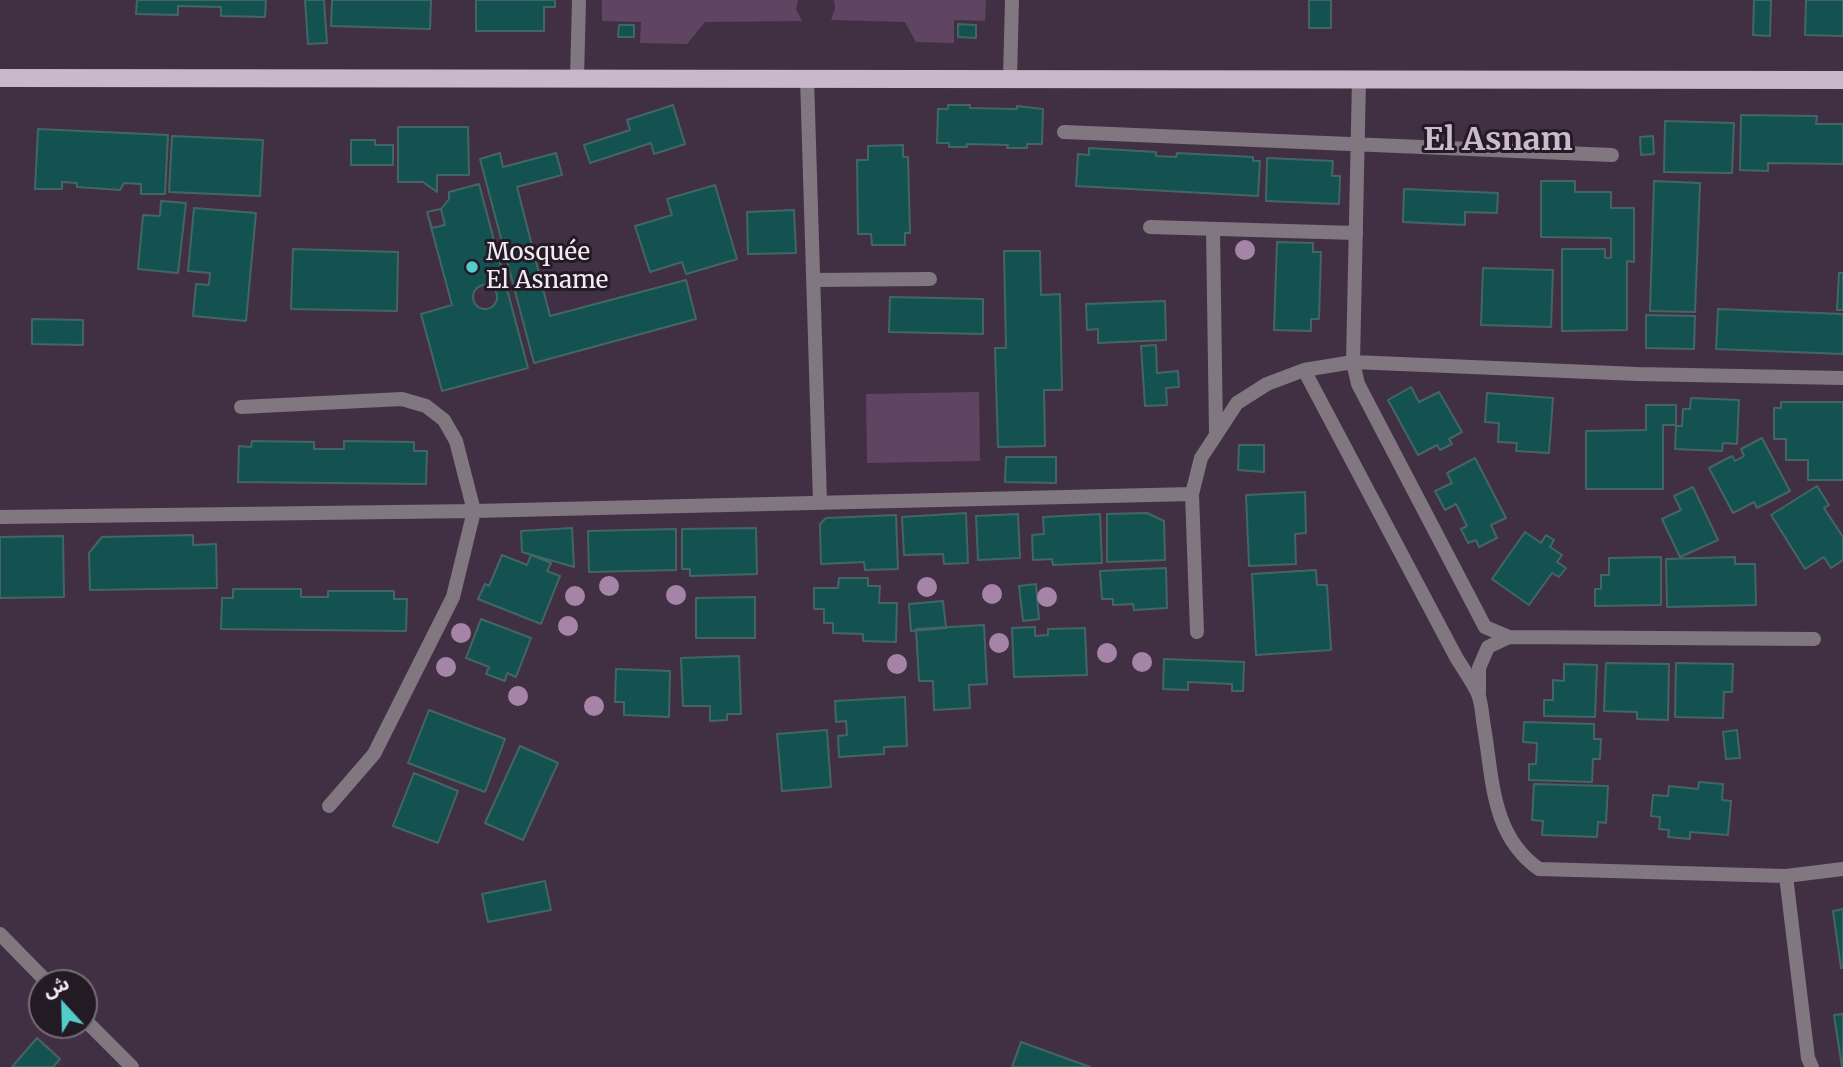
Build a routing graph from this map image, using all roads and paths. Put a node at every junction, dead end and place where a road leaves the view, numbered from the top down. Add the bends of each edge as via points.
1 (579, 0) edge
2 (1012, 0) edge
3 (0, 78) edge
4 (577, 78) junction
5 (807, 78) junction
6 (1010, 78) junction
7 (1359, 80) junction
8 (1843, 80) edge
9 (1064, 132) dead end
10 (1358, 144) junction
11 (1612, 155) dead end
12 (1150, 227) dead end
13 (1213, 229) junction
14 (1356, 233) junction
15 (930, 279) dead end
16 (814, 280) junction
17 (1353, 362) junction
18 (1304, 370) junction
19 (1843, 378) edge
20 (241, 407) dead end
21 (1216, 433) junction
22 (1192, 494) junction
23 (820, 502) junction
24 (474, 511) junction
25 (0, 517) edge
26 (1197, 632) dead end
27 (1509, 637) junction
28 (1814, 639) dead end
29 (1479, 695) junction
30 (329, 806) dead end
31 (1843, 869) edge
32 (1786, 876) junction
33 (0, 934) edge
34 (34, 969) edge
35 (98, 1033) edge
36 (132, 1067) edge
37 (1812, 1067) edge

1 - 4 street
2 - 6 street
3 - 4 main road
4 - 5 main road
5 - 6 main road
5 - 16 street
6 - 7 main road
7 - 8 main road
7 - 10 street
9 - 10 street
10 - 11 street
10 - 14 street
12 - 13 street
13 - 14 street
13 - 21 street
14 - 17 street
15 - 16 street
16 - 23 street
17 - 18 street
17 - 19 street
17 - 27 street via 1357,384 1471,604 1485,627
18 - 21 street via 1267,384 1237,403
18 - 29 street
20 - 24 street via 402,399 426,406 444,420 456,441
21 - 22 street via 1200,458
22 - 23 street
22 - 26 street
23 - 24 street
24 - 25 street
24 - 30 street via 453,597 374,754
27 - 28 street
27 - 29 street via 1488,647 1479,668
29 - 32 street via 1501,819 1523,858 1539,869
31 - 32 street
32 - 37 street
33 - 34 street
35 - 36 street

